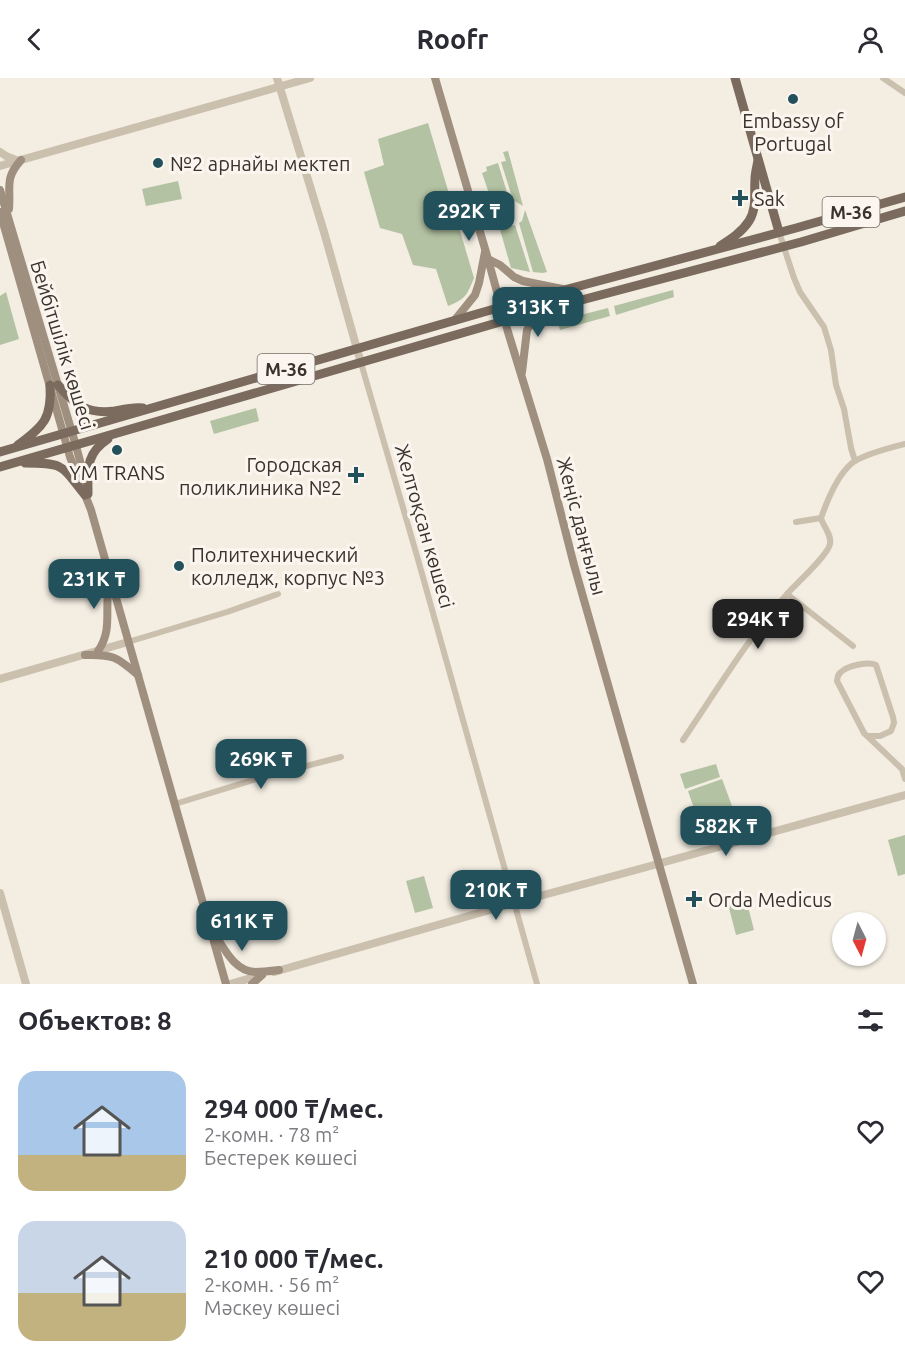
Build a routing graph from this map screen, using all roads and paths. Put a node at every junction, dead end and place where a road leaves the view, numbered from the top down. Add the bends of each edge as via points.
1 (310, 78) edge
2 (435, 78) edge
3 (443, 78) edge
4 (735, 78) edge
5 (884, 78) edge
6 (279, 82) edge
7 (439, 92) junction
8 (905, 93) edge
9 (0, 152) edge
10 (758, 158) junction
11 (19, 161) junction
12 (0, 166) edge
13 (0, 190) edge
14 (905, 197) edge
15 (905, 211) edge
16 (4, 214) edge
17 (779, 232) junction
18 (784, 247) junction
19 (714, 250) junction
20 (487, 255) junction
21 (567, 290) junction
22 (564, 305) junction
23 (501, 307) junction
24 (454, 321) junction
25 (505, 321) junction
26 (357, 349) junction
27 (361, 363) junction
28 (521, 376) junction
29 (54, 385) junction
30 (152, 408) junction
31 (68, 432) junction
32 (116, 434) junction
33 (905, 444) edge
34 (72, 447) junction
35 (14, 448) junction
36 (0, 452) edge
37 (855, 461) junction
38 (14, 464) junction
39 (0, 467) edge
40 (87, 495) junction
41 (821, 518) junction
42 (796, 522) dead end
43 (110, 580) junction
44 (278, 594) dead end
45 (787, 594) junction
46 (128, 642) junction
47 (853, 646) dead end
48 (98, 651) junction
49 (85, 655) junction
50 (138, 675) junction
51 (0, 680) edge
52 (869, 736) junction
53 (683, 740) dead end
54 (341, 757) dead end
55 (905, 779) edge
56 (905, 795) edge
57 (175, 804) junction
58 (658, 864) junction
59 (0, 893) edge
60 (514, 903) junction
61 (210, 927) junction
62 (279, 970) junction
63 (262, 975) junction
64 (26, 984) edge
65 (228, 984) edge
66 (252, 984) edge
67 (537, 984) edge
68 (693, 984) edge

1 - 6 street
2 - 7 main road, Жеңіс даңғылы
3 - 7 main road
4 - 10 main road
5 - 8 street
6 - 11 street
6 - 26 street, Желтоқсан көшесі
7 - 20 main road, Жеңіс даңғылы
9 - 11 street
10 - 17 main road
10 - 19 main road via 752,214 734,237
11 - 12 street
11 - 16 main road via 10,176
13 - 16 main road, Бейбітшілік көшесі
14 - 17 main road, M-36
15 - 18 main road, M-36
16 - 29 main road, Бейбітшілік көшесі
17 - 18 street
17 - 19 main road, M-36
18 - 22 main road, M-36
18 - 37 street via 800,292 824,327
19 - 21 main road, M-36
20 - 21 main road via 523,281
20 - 23 main road, Жеңіс даңғылы
20 - 24 main road via 475,295
21 - 23 main road, M-36
22 - 25 main road, M-36
22 - 28 main road via 530,325
23 - 24 main road, M-36
23 - 25 main road, Жеңіс даңғылы
24 - 26 main road, M-36
25 - 27 main road, M-36
25 - 28 main road, Жеңіс даңғылы
26 - 27 street, Желтоқсан көшесі
26 - 30 main road, M-36
27 - 32 main road, M-36
27 - 60 street, Желтоқсан көшесі
28 - 58 main road, Жеңіс даңғылы
29 - 30 main road via 69,399 98,412
29 - 31 main road, Бейбітшілік көшесі
29 - 35 main road via 45,420
30 - 31 main road, M-36
31 - 34 main road, Бейбітшілік көшесі
31 - 35 main road, M-36
32 - 34 main road, M-36
32 - 40 main road via 93,452
33 - 37 street
34 - 38 main road, M-36
34 - 40 main road, Бейбітшілік көшесі
35 - 36 main road, M-36
37 - 41 street via 834,488
38 - 39 main road, M-36
38 - 40 main road via 56,464
40 - 43 main road, Бейбітшілік көшесі
41 - 42 street
41 - 45 street via 830,546
43 - 46 main road, Бейбітшілік көшесі
43 - 48 main road via 107,632
44 - 46 street
45 - 47 street
45 - 53 street via 754,635
46 - 48 street
46 - 50 main road, Бейбітшілік көшесі
48 - 49 street
49 - 50 main road via 113,657
49 - 51 street
50 - 57 main road, Бейбітшілік көшесі
52 - 52 street via 837,681 844,669 873,663 894,723 891,730 880,736
52 - 55 street via 902,769
54 - 57 street
56 - 58 street
57 - 61 main road, Бейбітшілік көшесі
58 - 60 street
58 - 68 main road, Жеңіс даңғылы
59 - 64 street
60 - 62 street
60 - 67 street, Желтоқсан көшесі
61 - 62 main road via 240,967 255,972
61 - 65 main road, Бейбітшілік көшесі
62 - 63 street
63 - 65 street
63 - 66 main road

